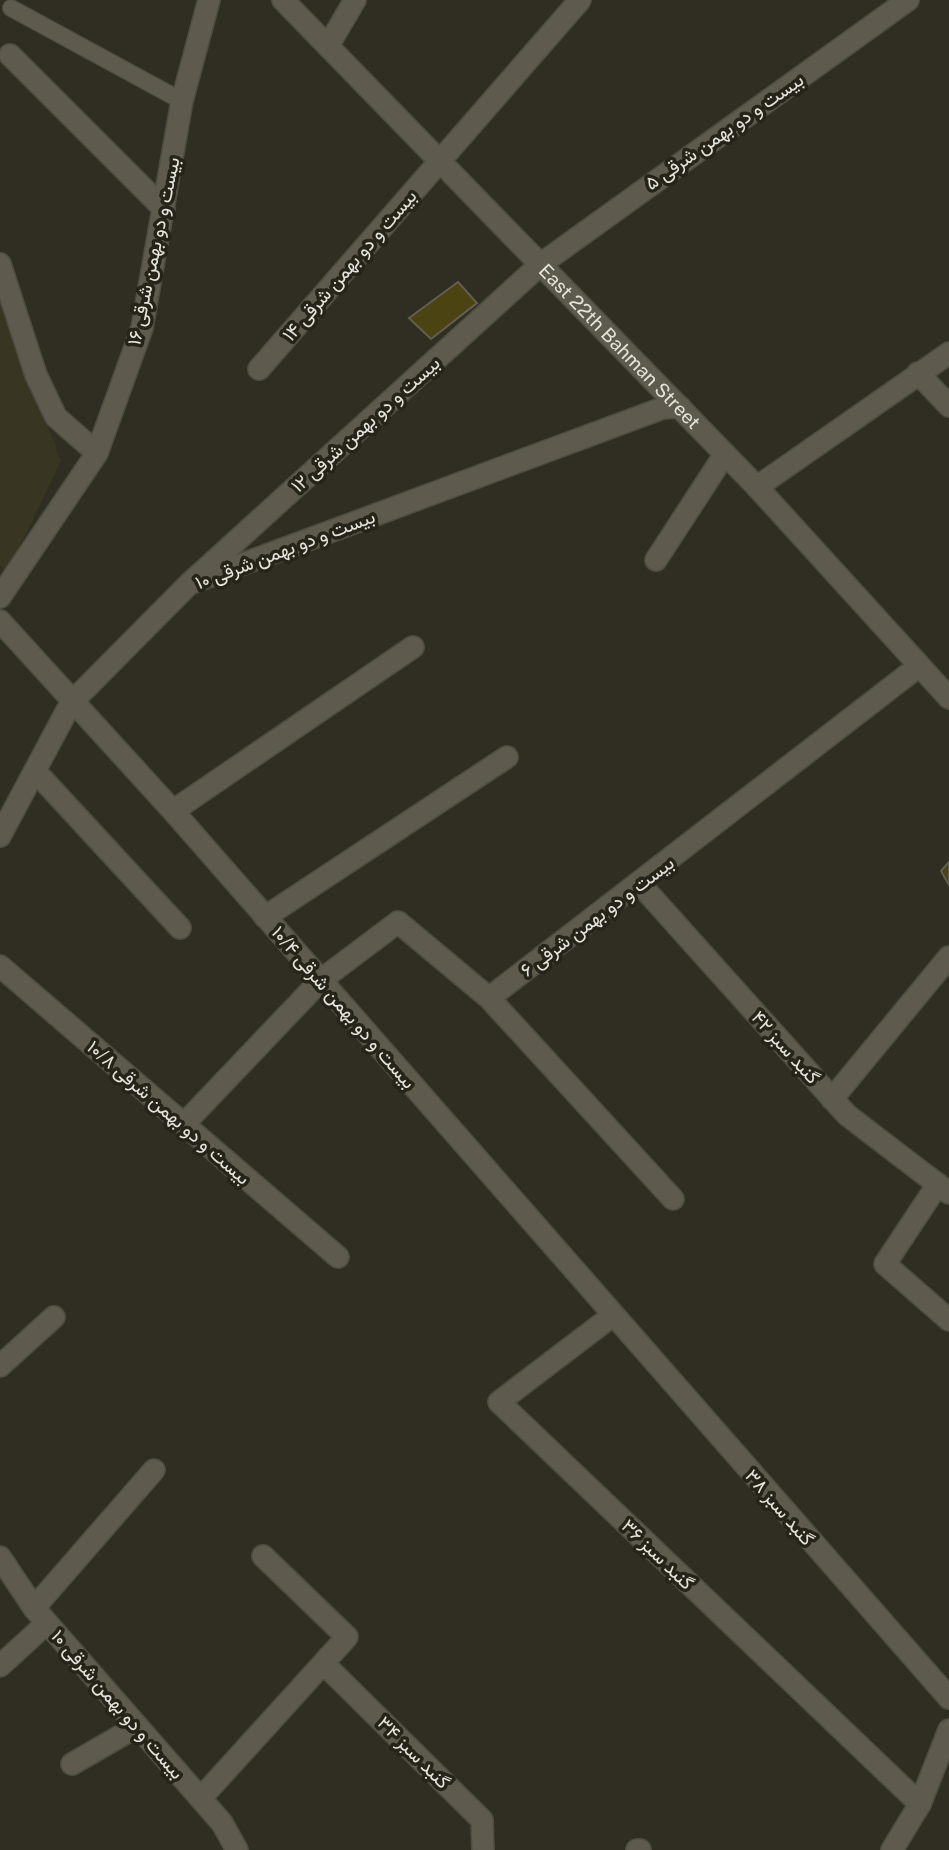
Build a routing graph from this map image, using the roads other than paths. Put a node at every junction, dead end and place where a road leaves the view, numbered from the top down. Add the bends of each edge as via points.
1 (209, 0) edge
2 (283, 0) edge
3 (355, 0) edge
4 (580, 0) edge
5 (908, 0) edge
6 (10, 8) dead end
7 (328, 46) junction
8 (10, 55) dead end
9 (181, 102) junction
10 (439, 160) junction
11 (164, 209) junction
12 (0, 264) edge
13 (541, 264) junction
14 (949, 353) edge
15 (259, 369) dead end
16 (919, 373) junction
17 (949, 406) edge
18 (680, 407) junction
19 (97, 453) junction
20 (725, 454) junction
21 (757, 486) junction
22 (656, 560) dead end
23 (190, 584) junction
24 (0, 597) edge
25 (0, 621) edge
26 (413, 647) dead end
27 (919, 666) junction
28 (949, 698) edge
29 (71, 703) junction
30 (507, 757) dead end
31 (35, 771) junction
32 (173, 811) junction
33 (0, 836) edge
34 (640, 884) junction
35 (265, 917) junction
36 (180, 928) dead end
37 (949, 957) edge
38 (0, 967) edge
39 (321, 980) junction
40 (489, 998) junction
41 (832, 1099) junction
42 (184, 1124) junction
43 (943, 1189) edge
44 (673, 1199) dead end
45 (338, 1257) dead end
46 (612, 1316) junction
47 (54, 1317) dead end
48 (949, 1320) edge
49 (0, 1366) edge
50 (154, 1470) dead end
51 (263, 1556) dead end
52 (0, 1557) edge
53 (41, 1615) junction
54 (324, 1664) junction
55 (0, 1666) edge
56 (949, 1698) edge
57 (136, 1727) junction
58 (949, 1730) edge
59 (72, 1765) dead end
60 (201, 1798) junction
61 (920, 1804) junction
62 (237, 1850) edge
63 (483, 1850) edge
64 (892, 1850) edge

1 - 9 street, بیست و دو بهمن شرقی ۱۶
2 - 7 street, East 22th Bahman Street
3 - 7 street
4 - 10 street, بیست و دو بهمن شرقی ۱۴
5 - 13 street, بیست و دو بهمن شرقی ۵
6 - 9 lane
7 - 10 street, East 22th Bahman Street
8 - 11 street
9 - 11 street, بیست و دو بهمن شرقی ۱۶
10 - 13 street, East 22th Bahman Street
10 - 15 street, بیست و دو بهمن شرقی ۱۴
11 - 19 street, بیست و دو بهمن شرقی ۱۶ via 142,328
12 - 19 street via 36,375 56,417
13 - 18 street, East 22th Bahman Street
13 - 23 street, بیست و دو بهمن شرقی ۱۲
14 - 16 street
16 - 17 street
16 - 21 street
18 - 20 street, East 22th Bahman Street
18 - 23 street, بیست و دو بهمن شرقی ۱۰ via 663,408
19 - 24 street, بیست و دو بهمن شرقی ۱۶
20 - 21 street, East 22th Bahman Street
20 - 22 street
21 - 27 street, East 22th Bahman Street
23 - 29 street, بیست و دو بهمن شرقی ۱۰
25 - 29 street, بیست و دو بهمن شرقی ۱۰/۴
26 - 32 street
27 - 28 street, East 22th Bahman Street
27 - 34 street, بیست و دو بهمن شرقی ۶
29 - 31 street, بیست و دو بهمن شرقی ۱۰
29 - 32 street, بیست و دو بهمن شرقی ۱۰/۴
30 - 35 street
31 - 33 street, بیست و دو بهمن شرقی ۱۰
31 - 36 street
32 - 35 street, بیست و دو بهمن شرقی ۱۰/۴
34 - 40 street, بیست و دو بهمن شرقی ۶
34 - 41 street, گنبد سبز ۴۲
35 - 39 street, بیست و دو بهمن شرقی ۱۰/۴
37 - 41 street
38 - 42 street, بیست و دو بهمن شرقی ۱۰/۸
39 - 40 street via 398,922
39 - 42 street
39 - 46 street, بیست و دو بهمن شرقی ۱۰/۴
40 - 44 street
41 - 43 street, گنبد سبز ۴۲
42 - 45 street, بیست و دو بهمن شرقی ۱۰/۸
43 - 48 street via 885,1264
46 - 56 street, گنبد سبز ۳۸
46 - 61 street, گنبد سبز ۳۶ via 499,1402
47 - 49 street
50 - 53 street
51 - 54 street via 347,1637
52 - 53 street, بیست و دو بهمن شرقی ۱۰
53 - 55 street
53 - 57 street, بیست و دو بهمن شرقی ۱۰
54 - 60 street
54 - 63 street, گنبد سبز ۳۴ via 482,1820
57 - 59 street
57 - 60 street, بیست و دو بهمن شرقی ۱۰
58 - 61 street
60 - 62 street, بیست و دو بهمن شرقی ۱۰
61 - 64 street

